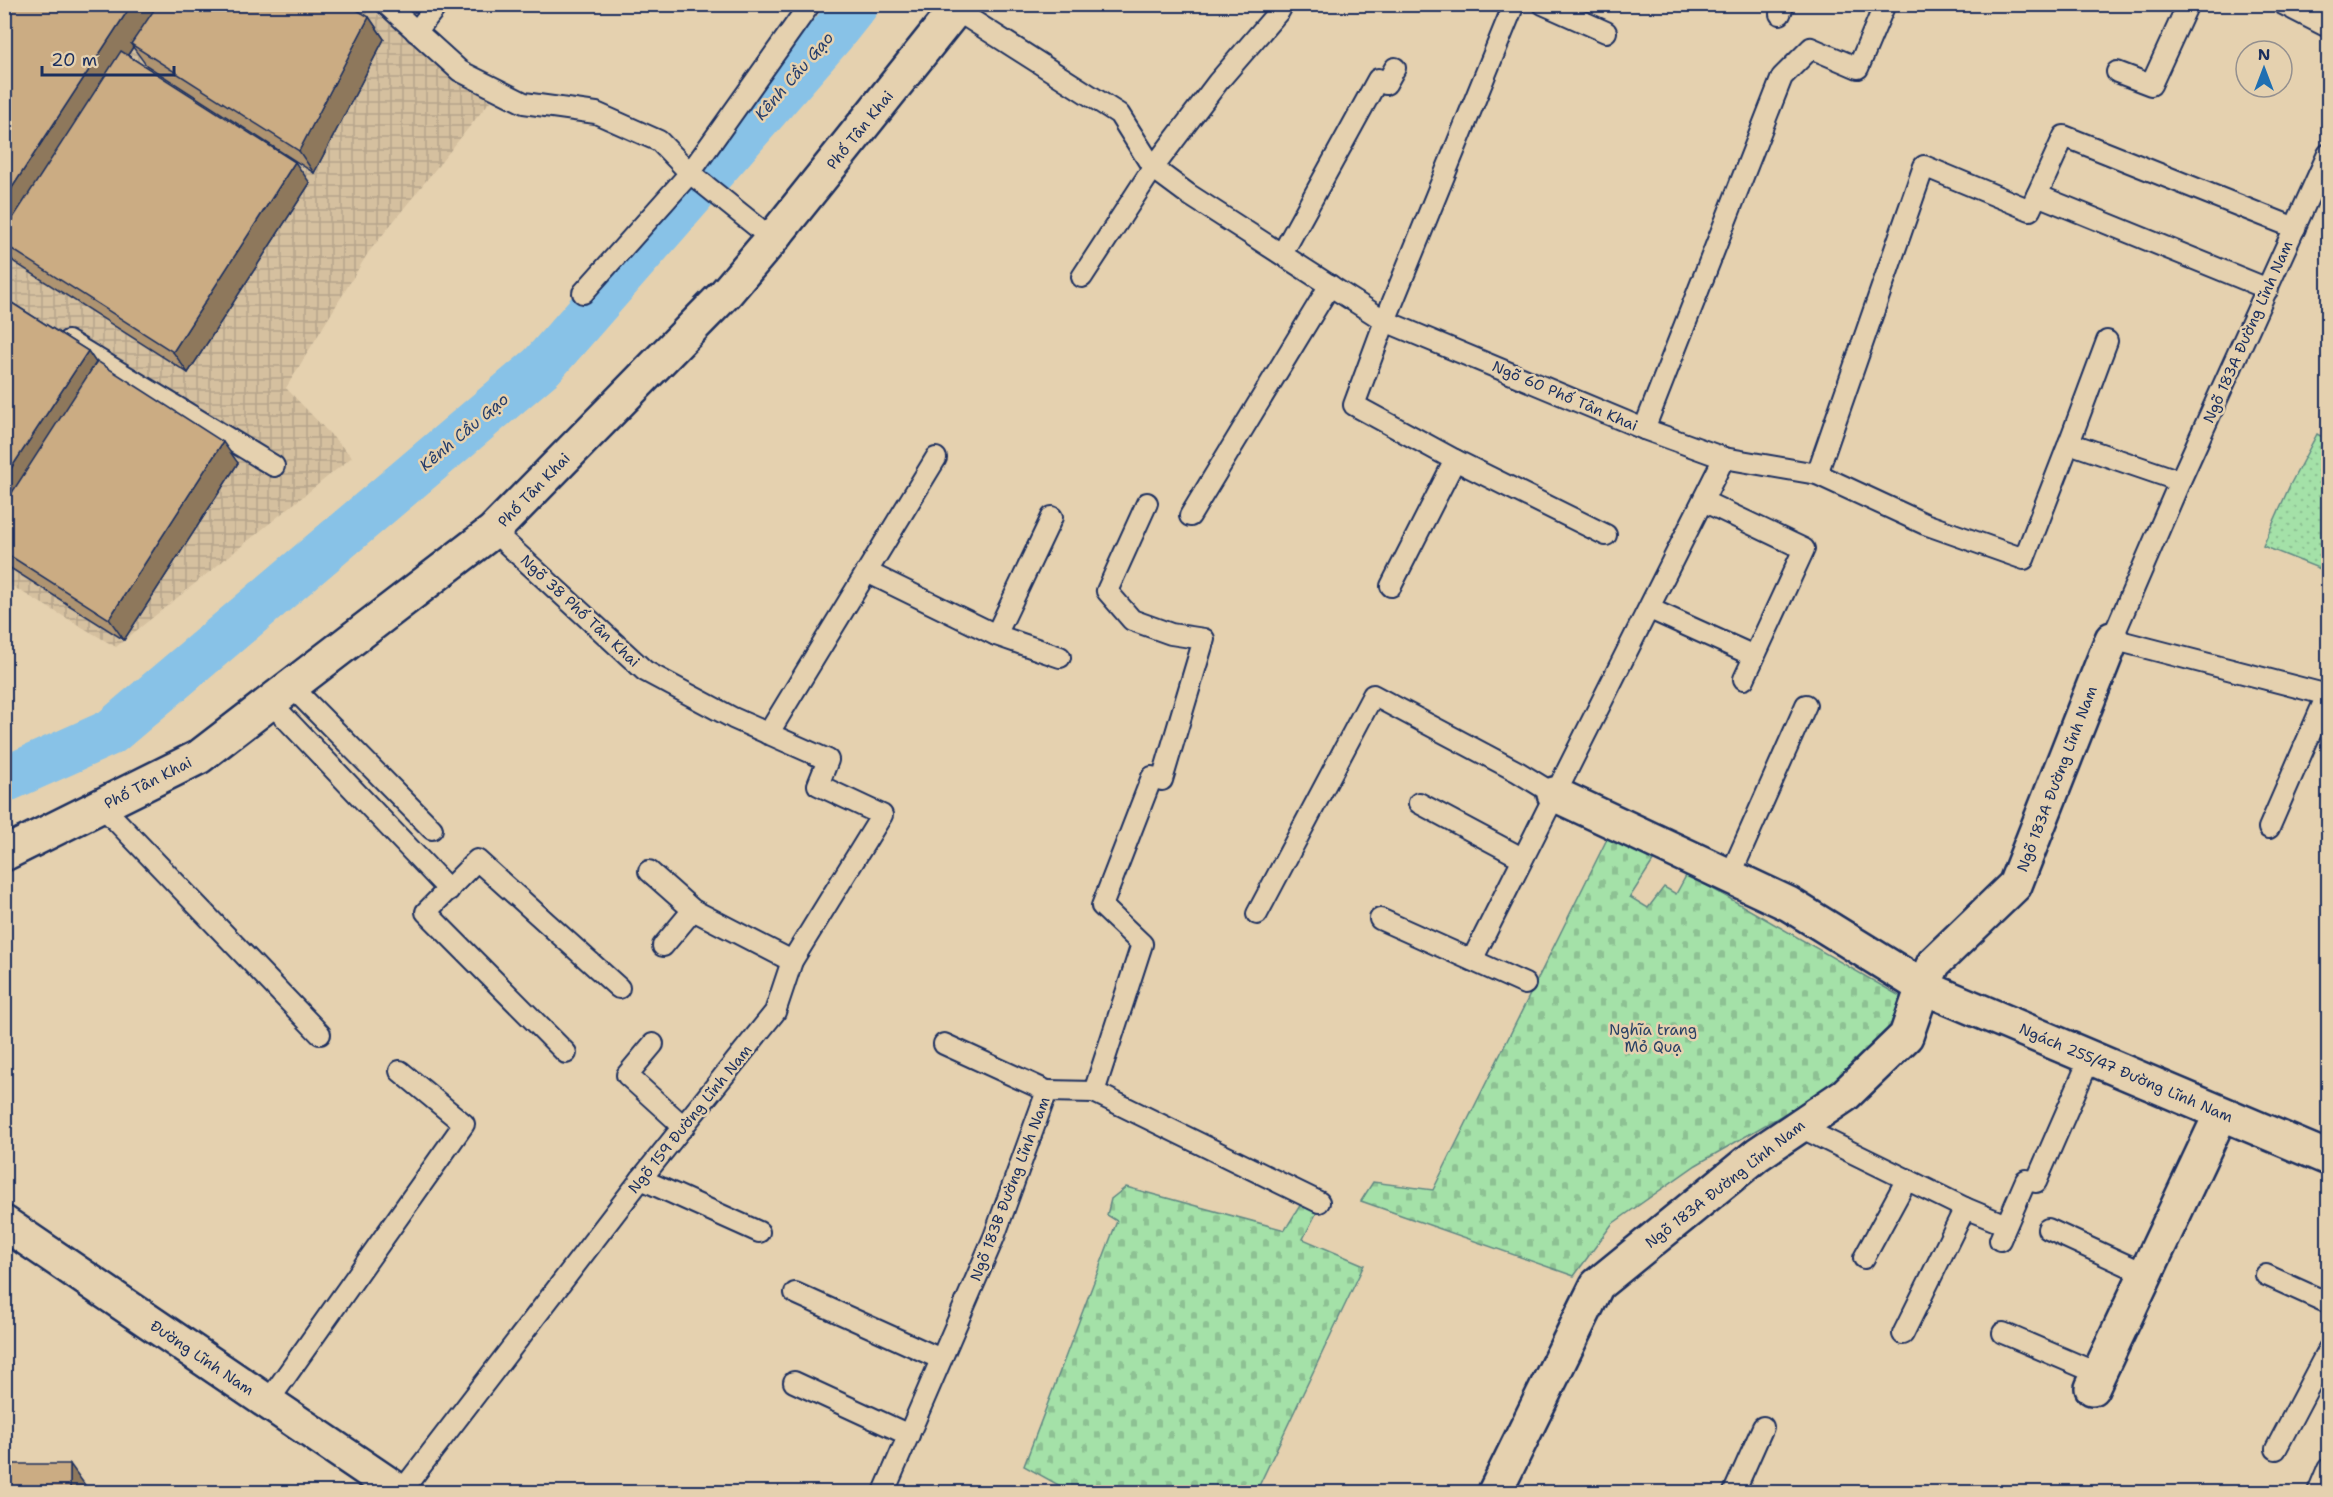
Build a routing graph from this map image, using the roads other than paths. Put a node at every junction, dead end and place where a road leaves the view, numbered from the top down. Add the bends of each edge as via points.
1 (386, 4) edge
2 (438, 4) edge
3 (810, 4) edge
4 (1514, 4) edge
5 (1543, 4) edge
6 (1885, 4) edge
7 (2188, 4) edge
8 (2288, 6) edge
9 (958, 7) edge
10 (1280, 10) dead end
11 (2328, 27) edge
12 (416, 32) junction
13 (1606, 32) dead end
14 (1395, 68) dead end
15 (2117, 72) dead end
16 (2328, 154) edge
17 (1154, 168) junction
18 (693, 175) junction
19 (2037, 195) junction
20 (2295, 228) junction
21 (772, 240) junction
22 (1282, 254) junction
23 (1082, 277) dead end
24 (1330, 285) junction
25 (2268, 289) junction
26 (583, 293) dead end
27 (1385, 321) junction
28 (54, 332) edge
29 (2107, 341) dead end
30 (1644, 429) junction
31 (2068, 443) junction
32 (936, 458) dead end
33 (1724, 458) junction
34 (1455, 460) junction
35 (274, 466) dead end
36 (1817, 474) junction
37 (2180, 481) junction
38 (1703, 501) junction
39 (1147, 503) dead end
40 (1190, 516) dead end
41 (1052, 517) dead end
42 (493, 531) junction
43 (1606, 535) dead end
44 (867, 573) junction
45 (1391, 586) dead end
46 (1650, 609) junction
47 (996, 635) junction
48 (2112, 639) junction
49 (1754, 656) junction
50 (1060, 657) dead end
51 (1744, 679) dead end
52 (280, 694) junction
53 (2328, 695) edge
54 (1806, 705) dead end
55 (768, 734) junction
56 (815, 756) joint
57 (1554, 794) junction
58 (1419, 803) dead end
59 (102, 806) junction
60 (2269, 828) dead end
61 (432, 829) dead end
62 (4, 854) edge
63 (1522, 858) junction
64 (649, 871) dead end
65 (1731, 876) junction
66 (449, 890) junction
67 (693, 910) junction
68 (1257, 914) dead end
69 (1380, 919) dead end
70 (663, 945) dead end
71 (1472, 960) junction
72 (792, 962) junction
73 (1525, 984) dead end
74 (1923, 987) junction
75 (620, 988) dead end
76 (320, 1034) dead end
77 (653, 1044) dead end
78 (944, 1044) dead end
79 (566, 1053) dead end
80 (2090, 1058) junction
81 (400, 1071) dead end
82 (1047, 1091) junction
83 (1094, 1092) junction
84 (2222, 1114) junction
85 (684, 1126) junction
86 (1798, 1126) junction
87 (2328, 1158) edge
88 (641, 1179) junction
89 (1907, 1179) junction
90 (1319, 1202) dead end
91 (1965, 1208) junction
92 (4, 1223) edge
93 (2048, 1229) dead end
94 (759, 1232) dead end
95 (1864, 1258) dead end
96 (2146, 1274) junction
97 (2266, 1275) dead end
98 (795, 1293) dead end
99 (2328, 1303) edge
100 (2003, 1333) dead end
101 (1903, 1335) dead end
102 (2328, 1350) edge
103 (941, 1359) junction
104 (2095, 1381) joint
105 (794, 1383) dead end
106 (267, 1403) junction
107 (1763, 1427) dead end
108 (909, 1435) junction
109 (2276, 1449) dead end
110 (2328, 1468) edge
111 (400, 1492) edge
112 (884, 1492) edge
113 (1495, 1492) edge
114 (1734, 1492) edge
115 (2318, 1492) edge

1 - 12 lane
2 - 12 lane
3 - 18 lane
4 - 27 lane
5 - 13 lane
6 - 30 lane via 1857,68 1811,48 1782,77
7 - 15 lane via 2151,85
8 - 11 lane
9 - 17 lane, Ngõ 60 Phố Tân Khai via 1119,114
9 - 21 street, Phố Tân Khai
10 - 17 lane via 1218,82
12 - 18 lane via 460,71 524,103 596,113 659,141
14 - 22 lane via 1386,84 1378,79
16 - 20 lane, Ngõ 183A Đường Lĩnh Nam
17 - 22 lane, Ngõ 60 Phố Tân Khai
17 - 23 lane
18 - 21 lane
18 - 26 lane
19 - 20 lane via 2064,136
19 - 25 lane
19 - 36 lane via 2030,210 1924,166
20 - 25 lane, Ngõ 183A Đường Lĩnh Nam
21 - 42 street, Phố Tân Khai via 726,293
22 - 24 lane, Ngõ 60 Phố Tân Khai
24 - 27 lane, Ngõ 60 Phố Tân Khai
24 - 40 lane
25 - 37 lane, Ngõ 183A Đường Lĩnh Nam
27 - 30 lane, Ngõ 60 Phố Tân Khai
27 - 34 lane via 1354,405
28 - 35 lane
29 - 31 lane
30 - 33 lane, Ngõ 60 Phố Tân Khai
31 - 36 lane, Ngõ 60 Phố Tân Khai via 2024,559 1925,524
31 - 37 lane
32 - 44 lane
33 - 36 lane, Ngõ 60 Phố Tân Khai
33 - 38 lane
34 - 43 lane
34 - 45 lane
37 - 48 lane, Ngõ 183A Đường Lĩnh Nam
38 - 46 lane
38 - 49 lane via 1804,549
39 - 83 lane via 1107,591 1132,621 1171,634 1204,639 1162,780 1152,777 1102,906 1142,944
41 - 47 lane
42 - 52 street, Phố Tân Khai
42 - 55 lane, Ngõ 38 Phố Tân Khai via 645,671
44 - 47 lane
44 - 55 lane
46 - 49 lane
46 - 57 lane
47 - 50 lane
48 - 53 lane
48 - 74 street, Ngõ 183A Đường Lĩnh Nam via 2015,885 1934,963
49 - 51 lane
52 - 59 street, Phố Tân Khai via 199,757
52 - 61 lane
52 - 66 lane
53 - 60 lane
54 - 65 lane
55 - 56 lane, Ngõ 38 Phố Tân Khai
56 - 72 lane, Ngõ 159 Đường Lĩnh Nam via 828,760 818,785 882,815
57 - 63 lane
57 - 65 street, Ngách 255/47 Đường Lĩnh Nam
57 - 68 lane via 1373,695
58 - 63 lane
59 - 62 street, Phố Tân Khai
59 - 76 lane
63 - 71 lane
64 - 67 lane
65 - 74 street, Ngách 255/47 Đường Lĩnh Nam via 1789,904
66 - 75 lane via 477,860
66 - 79 lane via 426,912
67 - 70 lane
67 - 72 lane
69 - 71 lane
71 - 73 lane
72 - 85 lane, Ngõ 159 Đường Lĩnh Nam via 775,1012
74 - 80 street, Ngách 255/47 Đường Lĩnh Nam
74 - 86 street, Ngõ 183A Đường Lĩnh Nam via 1906,1036 1845,1095
77 - 85 lane via 627,1075
78 - 82 lane
80 - 84 street, Ngách 255/47 Đường Lĩnh Nam
80 - 91 lane via 2036,1182 2026,1180 2003,1233
81 - 106 lane via 465,1124
82 - 83 lane, Ngõ 183B Đường Lĩnh Nam
82 - 103 lane, Ngõ 183B Đường Lĩnh Nam via 994,1237
83 - 90 lane
84 - 87 street, Ngách 255/47 Đường Lĩnh Nam
84 - 96 street
85 - 88 lane, Ngõ 159 Đường Lĩnh Nam
86 - 89 lane
86 - 113 street, Ngõ 183A Đường Lĩnh Nam via 1597,1285
88 - 94 lane
88 - 111 lane, Ngõ 159 Đường Lĩnh Nam
89 - 91 lane
89 - 95 lane
91 - 101 lane
92 - 106 street, Đường Lĩnh Nam
93 - 96 lane
96 - 104 street
97 - 99 lane
98 - 103 lane
100 - 104 lane
102 - 109 lane
103 - 108 lane, Ngõ 183B Đường Lĩnh Nam
105 - 108 lane
106 - 111 street, Đường Lĩnh Nam
107 - 114 lane
108 - 112 lane, Ngõ 183B Đường Lĩnh Nam
110 - 115 lane

